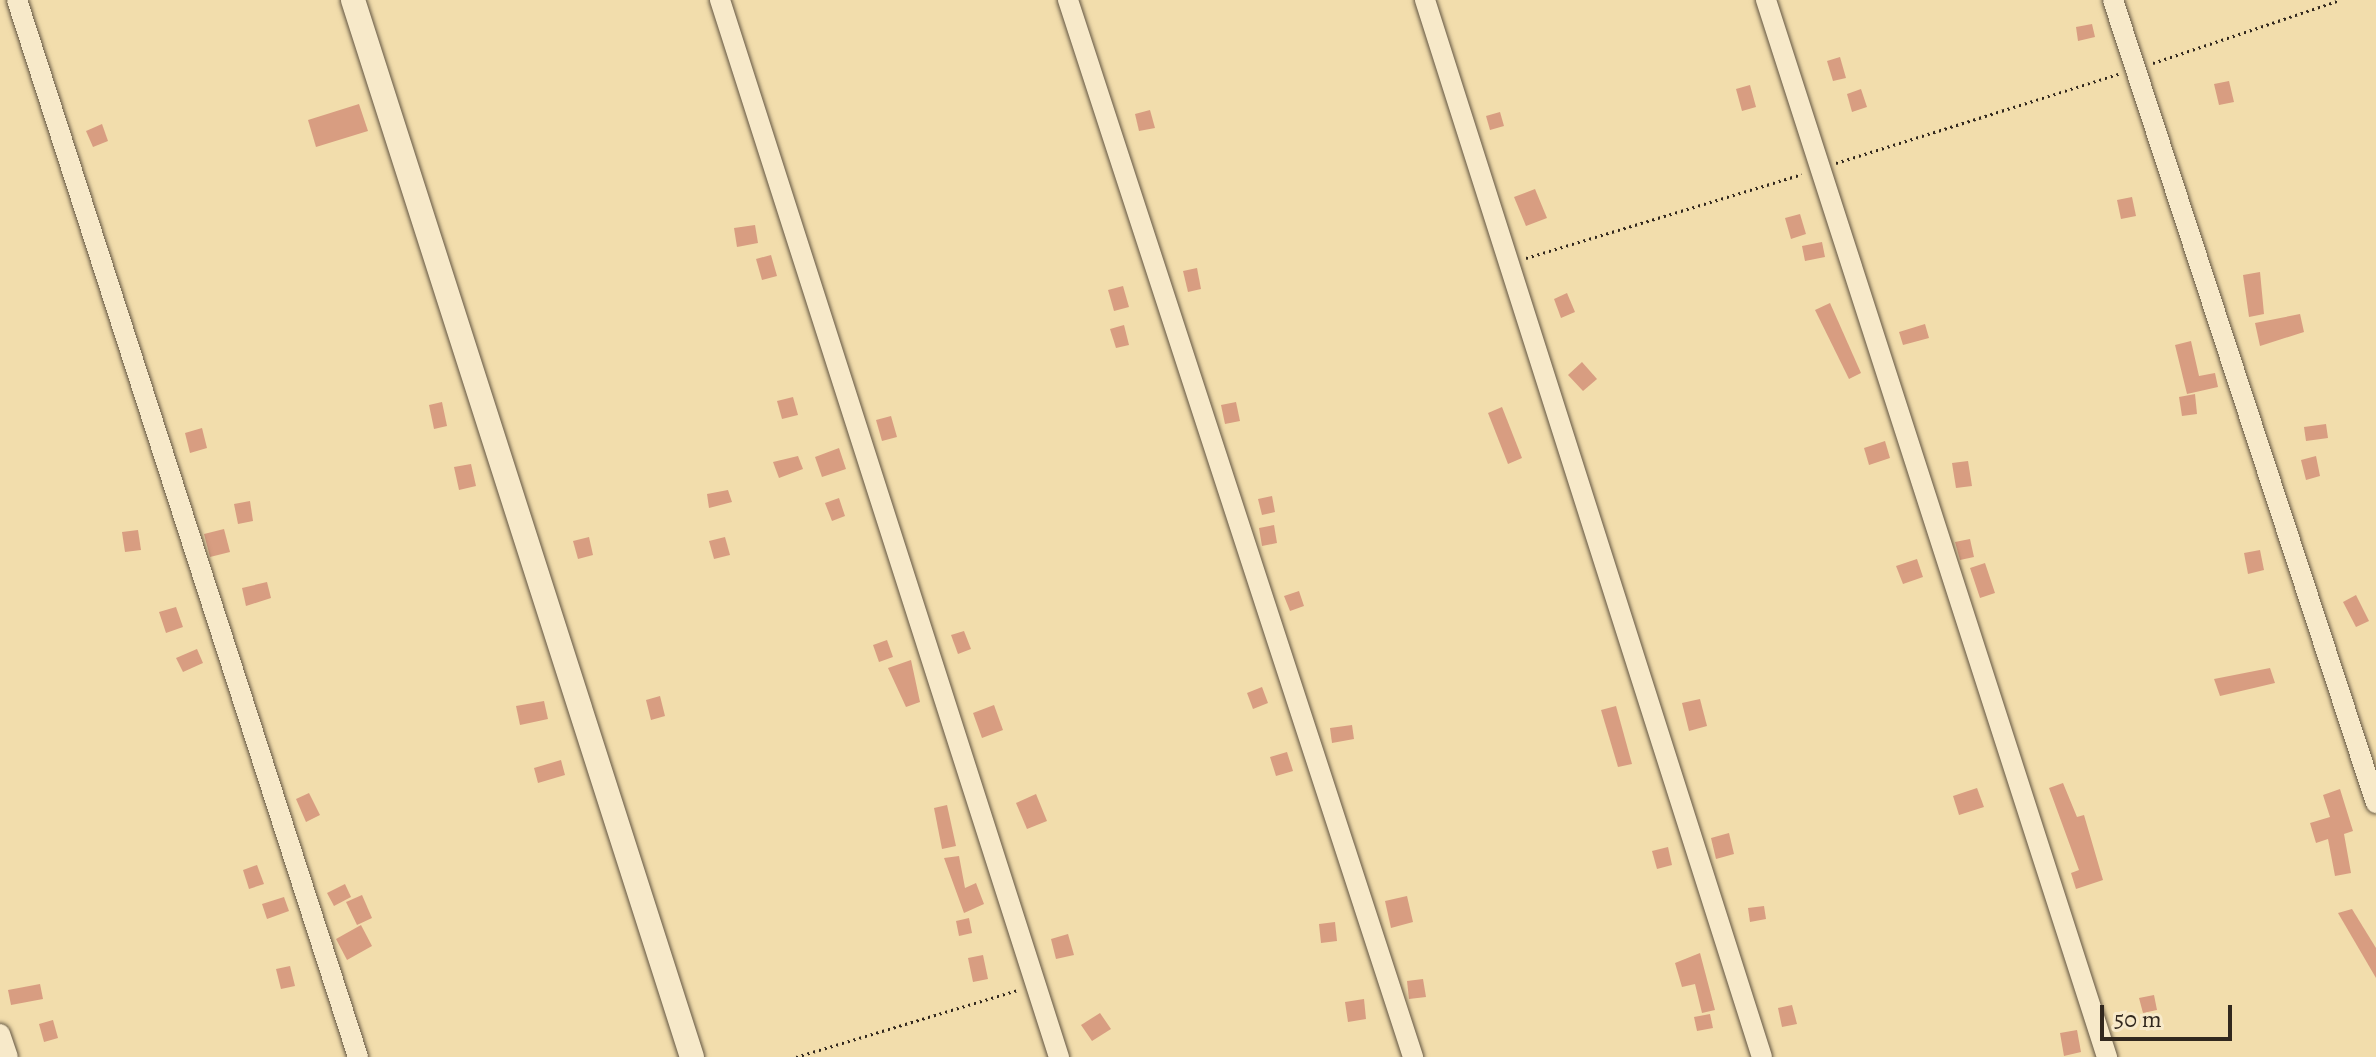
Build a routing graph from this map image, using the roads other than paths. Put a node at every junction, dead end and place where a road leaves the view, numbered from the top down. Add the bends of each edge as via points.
1 (17, 0) edge
2 (353, 0) edge
3 (720, 0) edge
4 (1068, 0) edge
5 (1425, 0) edge
6 (1766, 0) edge
7 (2113, 0) edge
8 (2376, 803) edge
9 (0, 1034) edge
10 (8, 1057) edge
11 (358, 1057) edge
12 (692, 1057) edge
13 (1059, 1057) edge
14 (1413, 1057) edge
15 (1762, 1057) edge
16 (2107, 1057) edge

1 - 11 street
2 - 12 street
3 - 13 street
4 - 14 street
5 - 15 street
6 - 16 street
7 - 8 street
9 - 10 street

